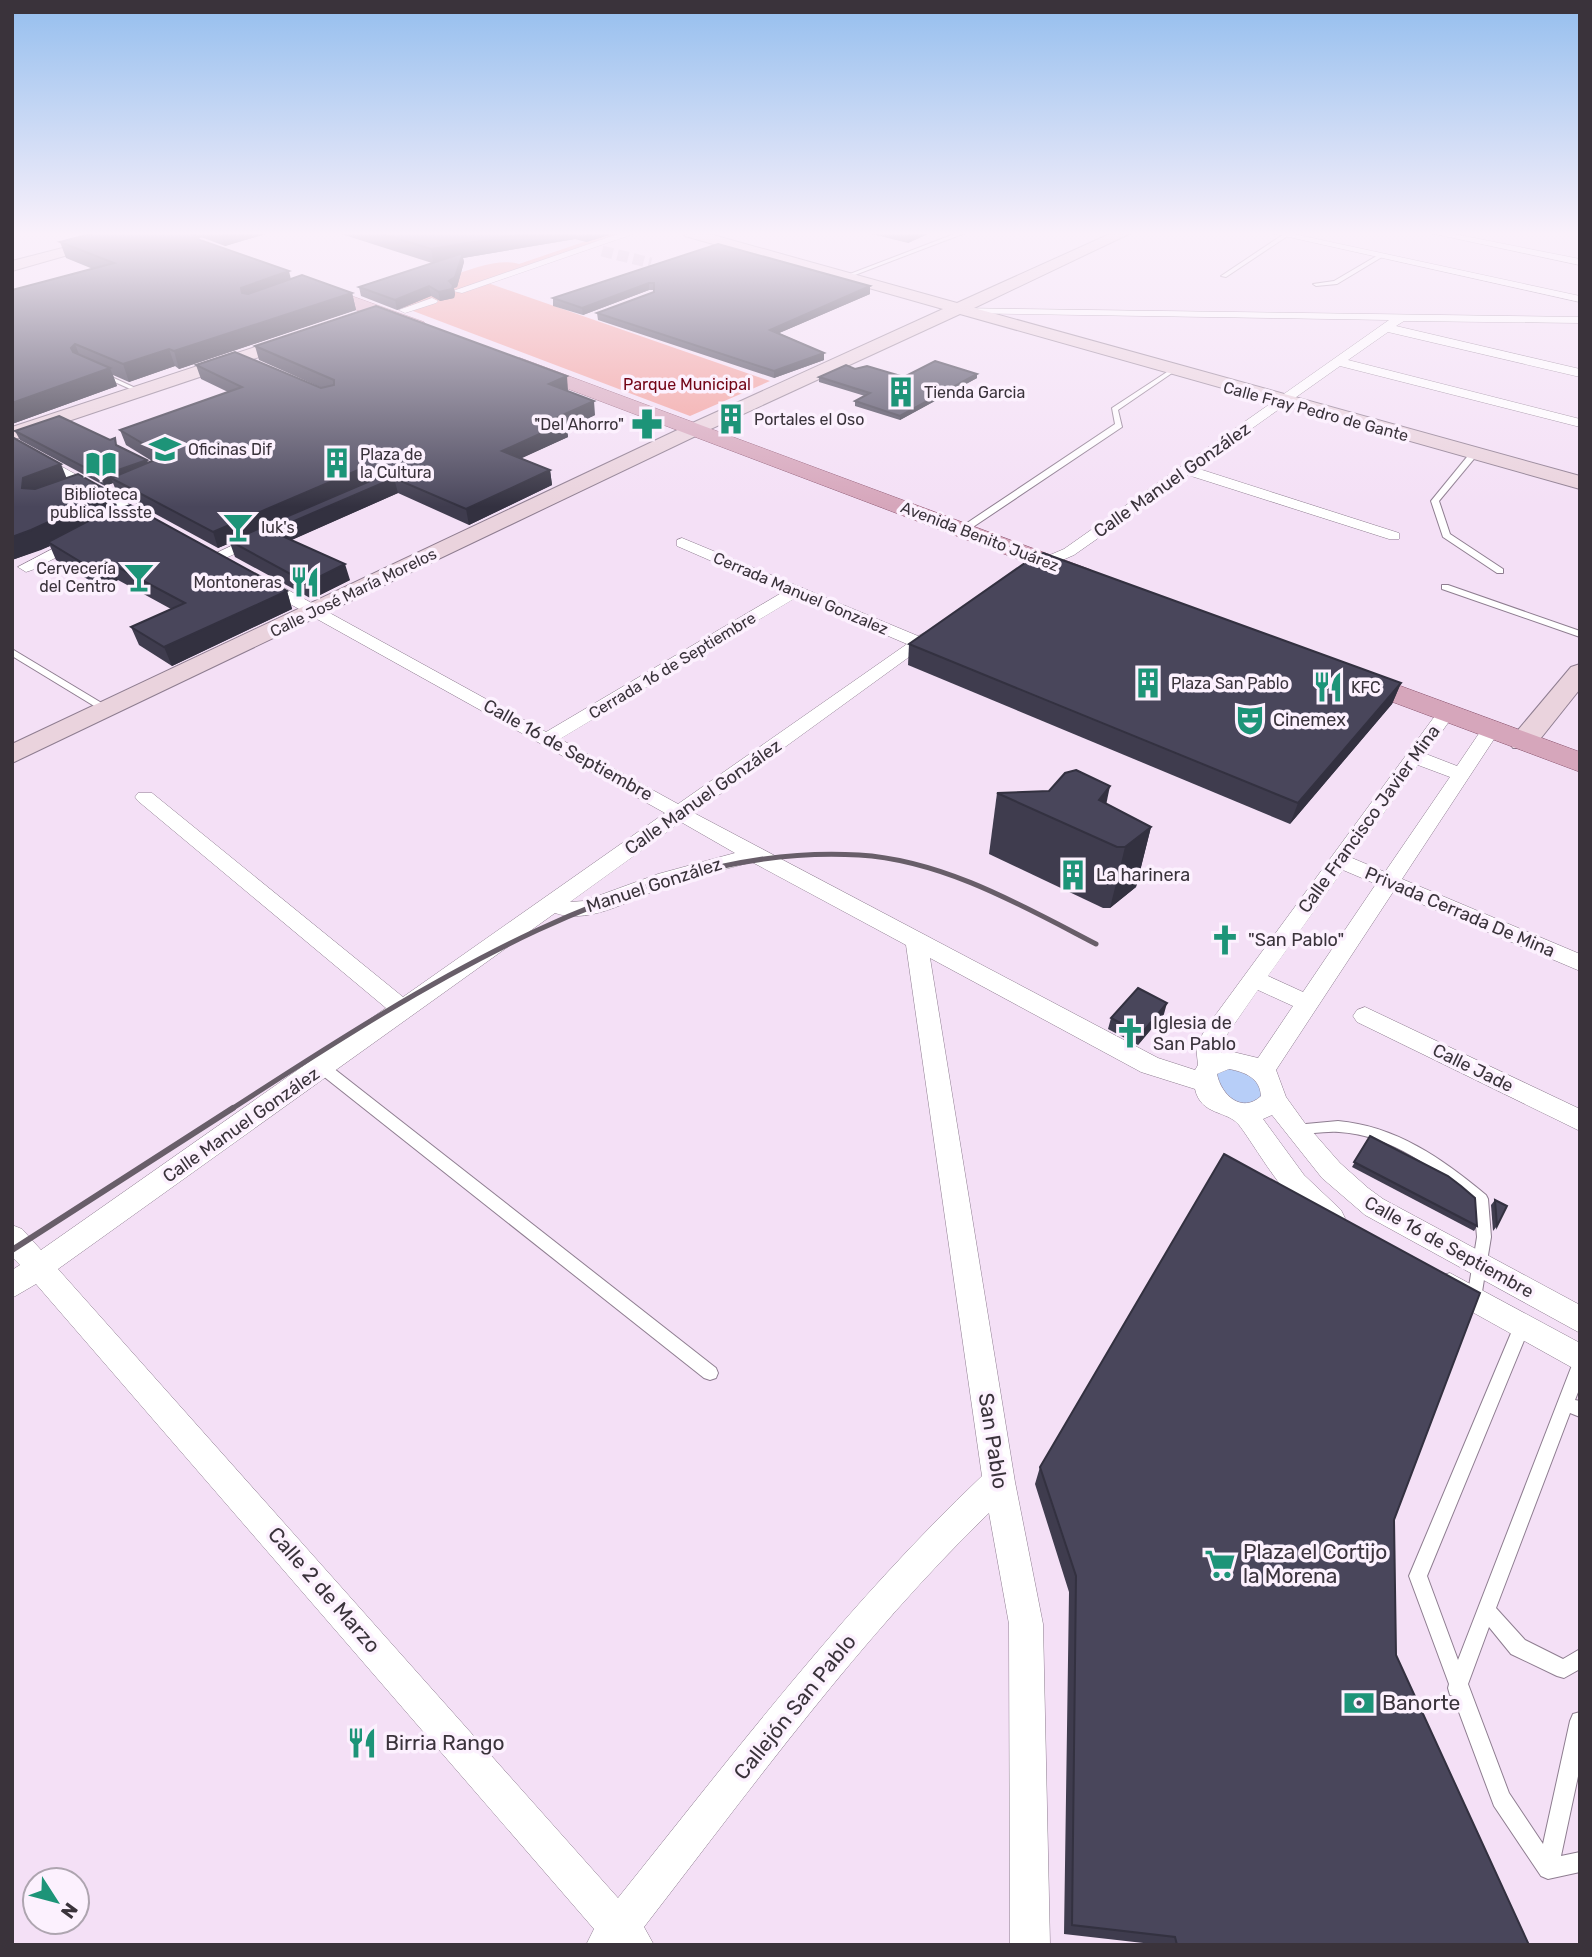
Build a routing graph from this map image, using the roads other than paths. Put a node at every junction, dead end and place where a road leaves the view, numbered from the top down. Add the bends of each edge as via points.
1 (413, 324) edge
2 (927, 324) edge
3 (1009, 324) edge
4 (1392, 324) edge
5 (1399, 324) edge
6 (1539, 324) edge
7 (312, 333) edge
8 (1580, 333) edge
9 (442, 335) edge
10 (238, 358) junction
11 (507, 359) edge
12 (1340, 362) junction
13 (96, 369) edge
14 (264, 369) edge
15 (1172, 371) junction
16 (1580, 373) edge
17 (142, 390) junction
18 (1282, 401) junction
19 (1580, 423) edge
20 (695, 429) junction
21 (12, 434) edge
22 (12, 443) edge
23 (1474, 454) junction
24 (1187, 470) junction
25 (1580, 484) edge
26 (85, 485) junction
27 (117, 488) edge
28 (61, 494) edge
29 (100, 494) junction
30 (136, 514) junction
31 (116, 522) edge
32 (964, 529) junction
33 (95, 530) edge
34 (165, 530) edge
35 (277, 530) edge
36 (1394, 536) dead end
37 (682, 543) dead end
38 (1048, 561) junction
39 (26, 567) dead end
40 (1500, 570) dead end
41 (1011, 580) edge
42 (1108, 584) edge
43 (1445, 587) dead end
44 (796, 591) junction
45 (314, 610) junction
46 (954, 619) edge
47 (1580, 634) edge
48 (919, 643) junction
49 (12, 652) edge
50 (1330, 669) edge
51 (1580, 672) edge
52 (1580, 700) edge
53 (107, 710) junction
54 (1446, 713) junction
55 (1491, 730) junction
56 (547, 739) junction
57 (1533, 745) junction
58 (12, 755) edge
59 (1415, 757) junction
60 (1580, 763) edge
61 (1461, 774) junction
62 (145, 797) dead end
63 (681, 813) junction
64 (755, 854) junction
65 (1340, 861) junction
66 (1388, 882) junction
67 (553, 904) junction
68 (916, 939) junction
69 (1580, 963) edge
70 (1254, 978) junction
71 (1307, 1003) junction
72 (404, 1010) junction
73 (1365, 1016) dead end
74 (324, 1068) junction
75 (1262, 1071) junction
76 (1207, 1074) junction
77 (1274, 1099) junction
78 (1245, 1114) junction
79 (1580, 1121) edge
80 (1295, 1130) junction
81 (1359, 1234) edge
82 (12, 1237) edge
83 (1482, 1266) junction
84 (39, 1267) junction
85 (1429, 1273) edge
86 (12, 1286) edge
87 (1475, 1299) junction
88 (1580, 1320) edge
89 (1522, 1326) junction
90 (1580, 1359) edge
91 (1580, 1365) edge
92 (710, 1373) dead end
93 (1572, 1407) edge
94 (999, 1482) junction
95 (1487, 1611) junction
96 (1580, 1658) edge
97 (1457, 1688) junction
98 (1580, 1721) edge
99 (1580, 1862) edge
100 (1548, 1869) junction
101 (620, 1939) edge
102 (1030, 1945) edge

1 - 9 main road
2 - 20 street, Calle José María Morelos
3 - 15 street, Calle Fray Pedro de Gante
4 - 12 street, Calle Manuel González
5 - 16 street
6 - 8 street
7 - 10 street
10 - 14 street
10 - 17 street
11 - 20 main road, Avenida Benito Juárez
12 - 18 street, Calle Manuel González
12 - 19 street
13 - 17 lane
15 - 18 street, Calle Fray Pedro de Gante
15 - 32 lane via 1114,409 1119,425
17 - 21 street
18 - 23 street, Calle Fray Pedro de Gante
18 - 24 street, Calle Manuel González
20 - 32 main road, Avenida Benito Juárez
20 - 45 street, Calle José María Morelos
22 - 26 street
23 - 25 street, Calle Fray Pedro de Gante
23 - 40 lane via 1435,501 1446,535
24 - 36 street
24 - 38 street, Calle Manuel González via 1069,552
26 - 28 street
26 - 29 street
27 - 29 lane
29 - 30 street
30 - 31 street
30 - 34 street
32 - 38 main road, Avenida Benito Juárez
33 - 39 street
35 - 45 street, Calle 16 de Septiembre via 211,554
37 - 44 street, Cerrada Manuel Gonzalez
38 - 41 street, Calle Manuel González
38 - 42 main road, Avenida Benito Juárez
43 - 47 lane
44 - 48 street, Cerrada Manuel Gonzalez
44 - 56 street, Cerrada 16 de Septiembre
45 - 53 street, Calle José María Morelos
45 - 56 street, Calle 16 de Septiembre
46 - 48 street, Calle Manuel González
48 - 63 street, Calle Manuel González
49 - 53 lane
50 - 54 main road
51 - 57 street
52 - 57 street
53 - 58 street, Calle José María Morelos
54 - 55 main road
54 - 59 street, Calle Francisco Javier Mina
55 - 57 main road
55 - 61 street
56 - 63 street, Calle 16 de Septiembre
57 - 60 main road
59 - 61 street
59 - 65 street, Calle Francisco Javier Mina
61 - 66 street
62 - 72 street
63 - 64 street, Calle 16 de Septiembre
63 - 67 street, Calle Manuel González
64 - 67 street, Manuel González via 665,879 587,908 570,910
64 - 68 street, Calle 16 de Septiembre
65 - 66 street, Privada Cerrada De Mina
65 - 70 street, Calle Francisco Javier Mina
66 - 69 street, Privada Cerrada De Mina
66 - 71 street
67 - 72 street, Calle Manuel González
68 - 76 street, Calle 16 de Septiembre via 1150,1065
68 - 94 street, San Pablo
70 - 71 street
70 - 76 street, Calle Francisco Javier Mina via 1208,1046
71 - 75 street
72 - 74 street, Calle Manuel González
73 - 79 street, Calle Jade
74 - 84 street, Calle Manuel González
74 - 92 lane
75 - 76 street via 1229,1060
75 - 77 street via 1274,1089
76 - 78 street via 1208,1093 1217,1103
77 - 78 street via 1258,1112
77 - 80 street, Calle 16 de Septiembre
78 - 81 street, Calle 16 de Septiembre via 1315,1206
80 - 83 street, Calle 16 de Septiembre via 1345,1187 1374,1208
80 - 83 lane via 1342,1126 1382,1135 1444,1167 1481,1199
82 - 84 street, Calle 2 de Marzo
83 - 87 lane
83 - 88 street, Calle 16 de Septiembre
84 - 86 street, Calle Manuel González
84 - 101 street, Calle 2 de Marzo
85 - 87 street, Calle 16 de Septiembre
87 - 89 street, Calle 16 de Septiembre
89 - 90 street, Calle 16 de Septiembre
89 - 97 lane via 1418,1576
91 - 93 lane
93 - 95 lane
94 - 101 street, Callejón San Pablo via 933,1545 831,1659
94 - 102 street, San Pablo via 1026,1624
95 - 96 lane via 1518,1647 1564,1669
95 - 97 lane
97 - 100 lane via 1501,1798
98 - 100 lane
99 - 100 lane

